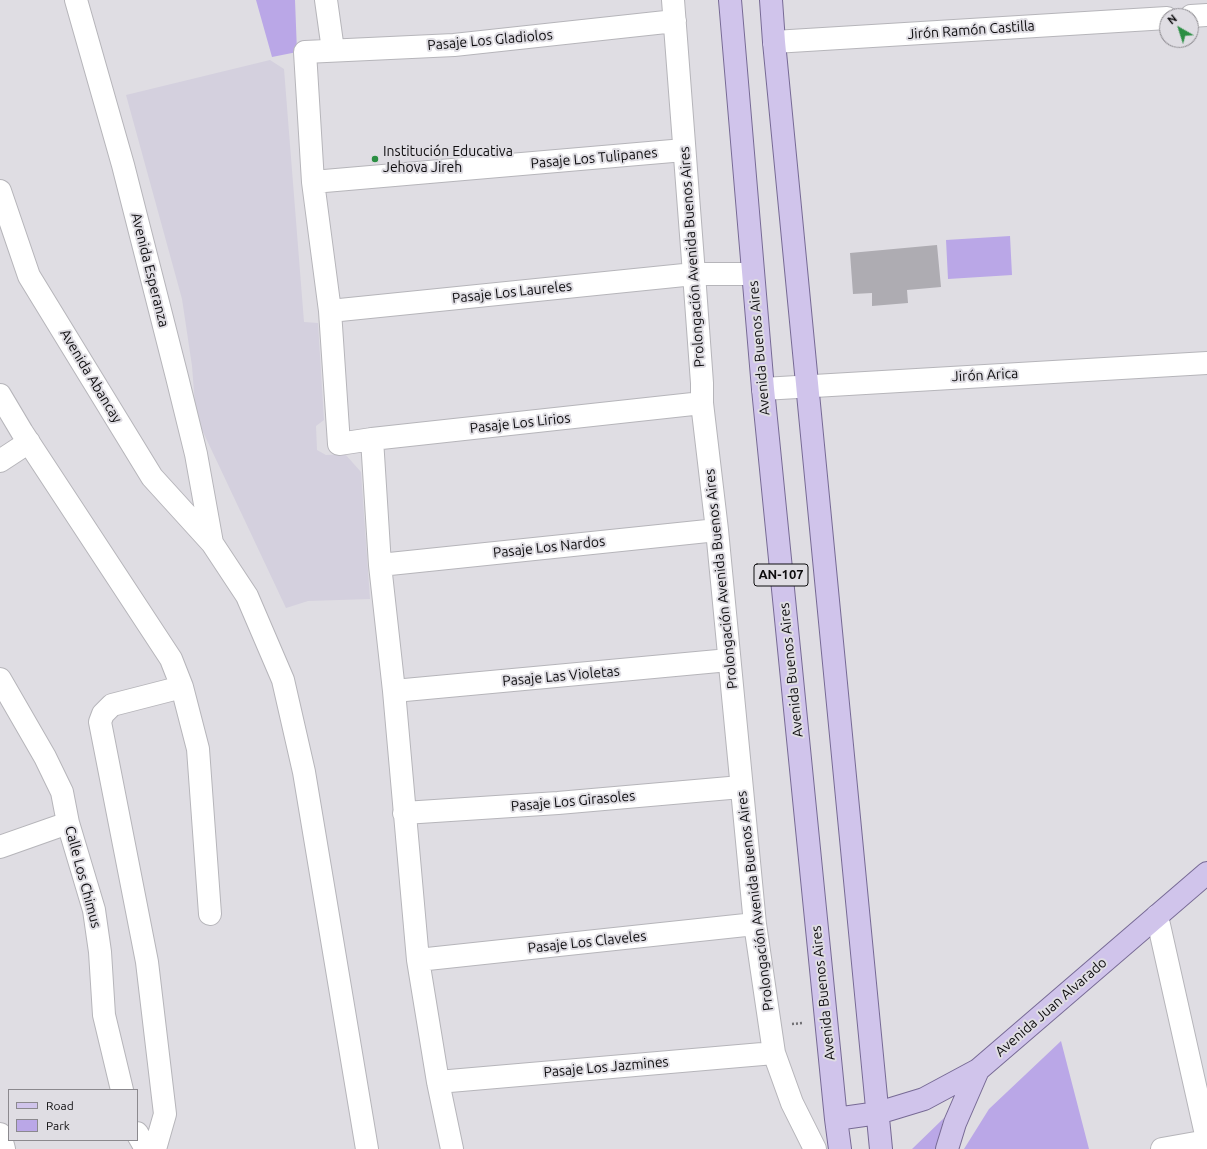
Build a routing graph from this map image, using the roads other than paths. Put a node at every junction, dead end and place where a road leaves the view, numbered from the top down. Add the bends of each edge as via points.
1 (76, 0) edge
2 (326, 0) edge
3 (730, 0) edge
4 (771, 0) edge
5 (674, 11) edge
6 (1159, 18) edge
7 (774, 42) junction
8 (333, 50) junction
9 (684, 150) junction
10 (313, 182) junction
11 (0, 191) edge
12 (694, 274) junction
13 (753, 274) junction
14 (330, 311) junction
15 (1207, 363) edge
16 (808, 385) junction
17 (763, 389) junction
18 (0, 395) edge
19 (702, 403) junction
20 (372, 439) junction
21 (29, 442) junction
22 (0, 461) edge
23 (717, 530) junction
24 (212, 543) junction
25 (380, 565) junction
26 (729, 660) junction
27 (0, 679) edge
28 (182, 687) junction
29 (394, 691) junction
30 (741, 787) junction
31 (404, 813) junction
32 (68, 823) junction
33 (0, 847) edge
34 (1207, 873) edge
35 (210, 914) dead end
36 (1157, 916) junction
37 (755, 924) junction
38 (418, 960) junction
39 (774, 1053) junction
40 (978, 1070) junction
41 (438, 1082) junction
42 (122, 1089) edge
43 (878, 1113) junction
44 (836, 1119) junction
45 (138, 1134) edge
46 (1207, 1140) edge
47 (146, 1149) edge
48 (155, 1149) edge
49 (367, 1149) edge
50 (452, 1149) edge
51 (815, 1149) edge
52 (840, 1149) edge
53 (881, 1149) edge
54 (896, 1149) edge
55 (947, 1149) edge
56 (1162, 1149) edge

1 - 24 street, Avenida Esperanza via 123,165 177,376 196,454
2 - 8 street
3 - 13 main road, Avenida Buenos Aires / AN-107
4 - 7 main road, AN-107
5 - 8 street, Pasaje Los Gladiolos via 454,45
5 - 9 street, Prolongación Avenida Buenos Aires
6 - 7 street, Jirón Ramón Castilla
7 - 16 main road, AN-107
8 - 10 street, Pasaje Los Gladiolos via 305,52
9 - 10 street, Pasaje Los Tulipanes
9 - 12 street, Prolongación Avenida Buenos Aires
10 - 14 street
11 - 24 street, Avenida Abancay via 29,276 152,477
12 - 13 street, Pasaje Los Laureles
12 - 14 street, Pasaje Los Laureles
12 - 19 street, Prolongación Avenida Buenos Aires
13 - 17 main road, Avenida Buenos Aires / AN-107
14 - 20 street, Pasaje Los Lirios via 339,444
15 - 16 street, Jirón Arica
16 - 17 street, Jirón Arica
16 - 43 main road, AN-107
17 - 44 main road, Avenida Buenos Aires / AN-107
18 - 21 street
19 - 20 street, Pasaje Los Lirios
19 - 23 street, Prolongación Avenida Buenos Aires
20 - 25 street
21 - 22 street
21 - 28 street via 171,659
23 - 25 street, Pasaje Los Nardos
23 - 26 street, Prolongación Avenida Buenos Aires
24 - 49 street via 247,596 283,680 304,772
25 - 29 street
26 - 29 street, Pasaje Las Violetas
26 - 30 street, Prolongación Avenida Buenos Aires
27 - 32 street, Calle Los Chimus via 62,792
28 - 35 street via 198,750
28 - 48 street via 112,705 103,714 100,722 147,962 165,1114
29 - 31 street
30 - 31 street, Pasaje Los Girasoles
30 - 37 street, Prolongación Avenida Buenos Aires
31 - 38 street
32 - 33 street
32 - 42 street, Calle Los Chimus via 94,910 104,1015
34 - 36 main road, Avenida Juan Alvarado
36 - 40 main road, Avenida Juan Alvarado
36 - 46 street
37 - 38 street, Pasaje Los Claveles
37 - 39 street, Prolongación Avenida Buenos Aires
38 - 41 street
39 - 41 street, Pasaje Los Jazmines
39 - 51 street, Prolongación Avenida Buenos Aires via 792,1103
40 - 43 main road, Avenida Juan Alvarado via 924,1099
40 - 55 main road via 955,1123
41 - 50 street
43 - 44 main road, Avenida Juan Alvarado
43 - 53 main road, AN-107
43 - 54 main road
44 - 52 main road, Avenida Buenos Aires / AN-107
45 - 47 street
46 - 56 street

